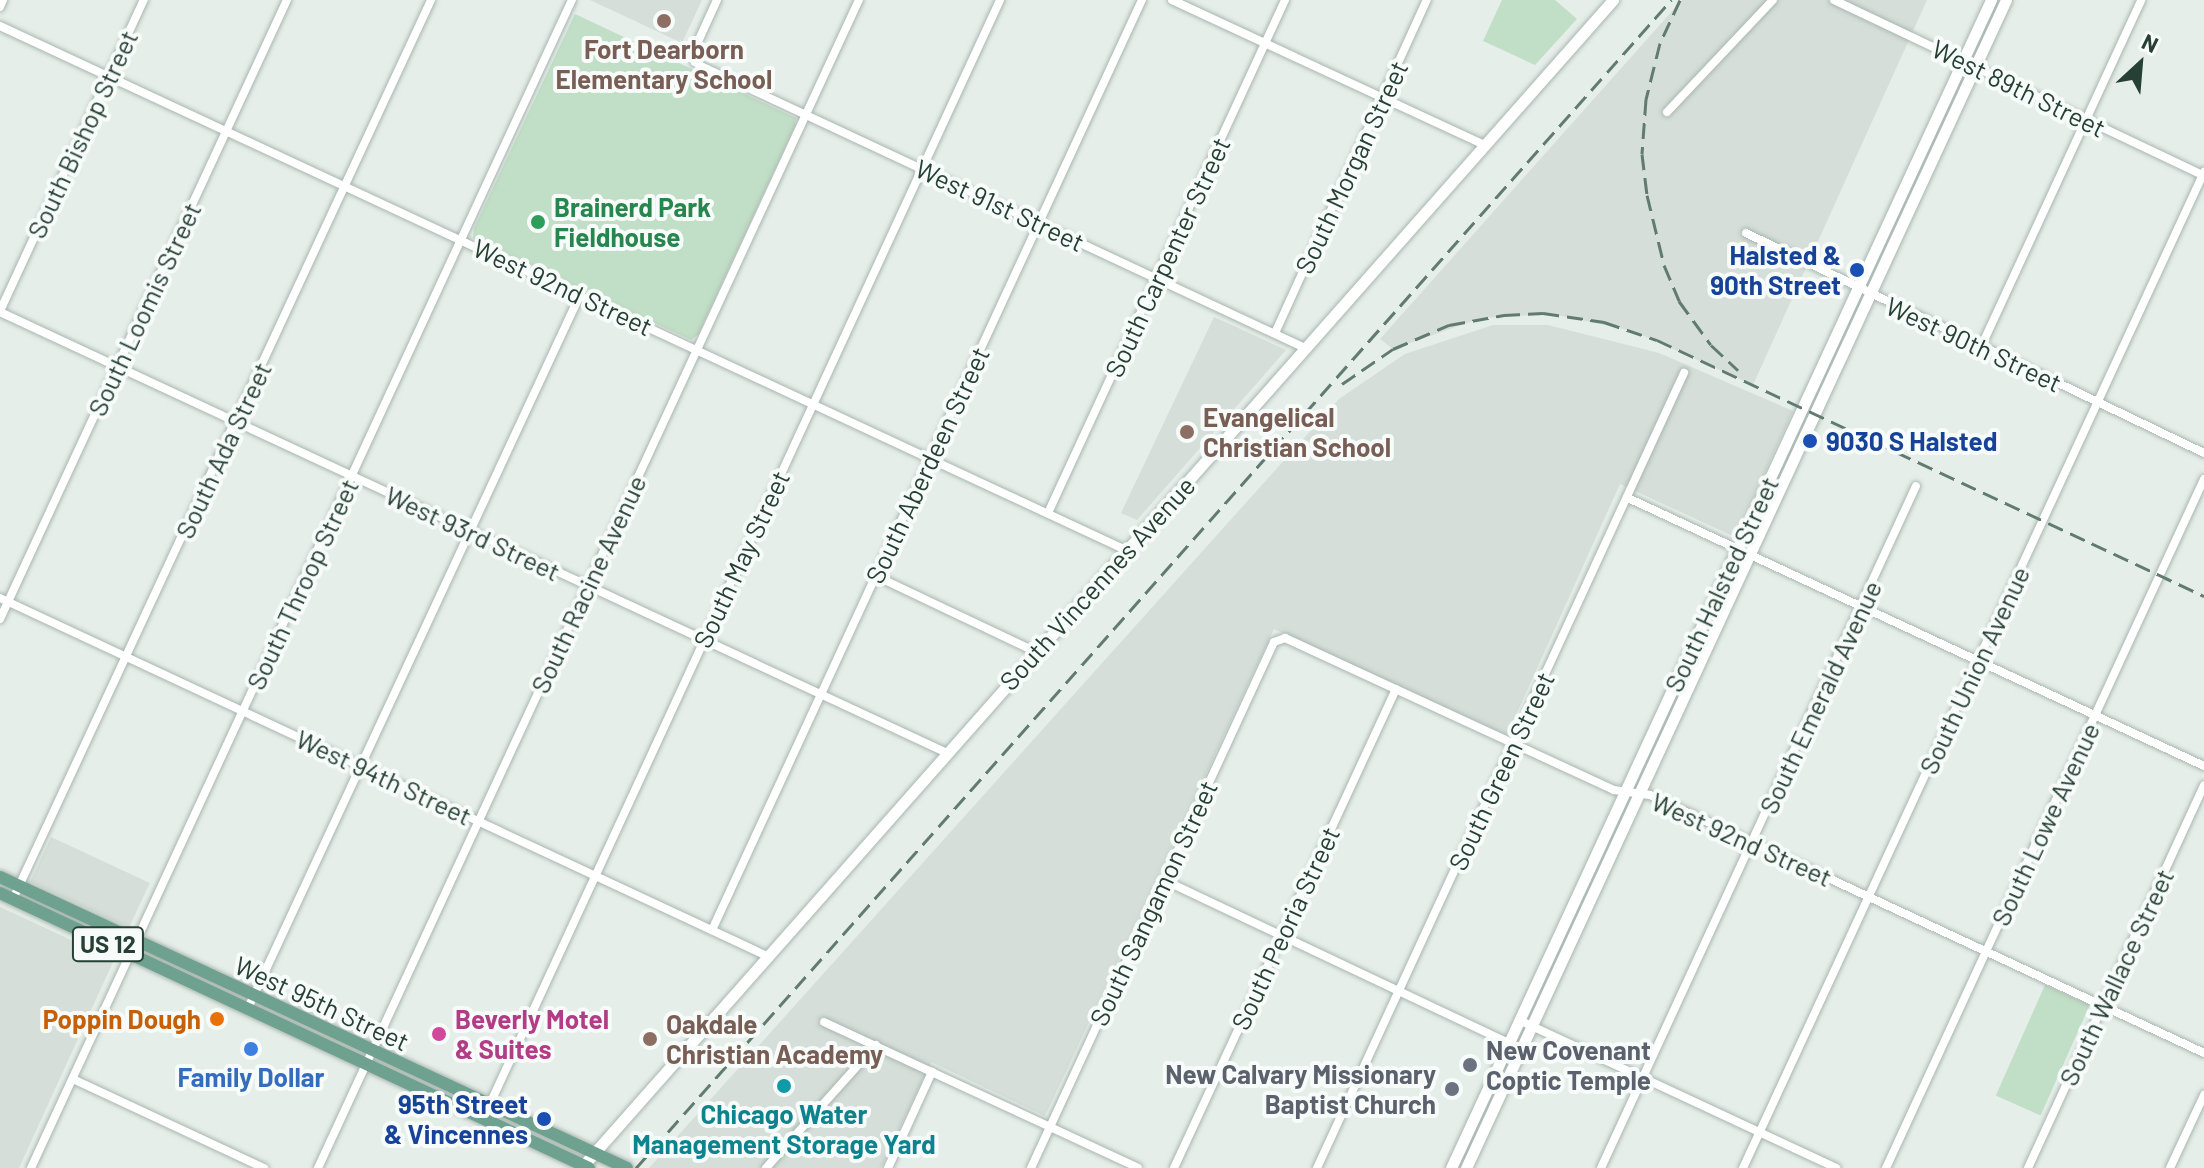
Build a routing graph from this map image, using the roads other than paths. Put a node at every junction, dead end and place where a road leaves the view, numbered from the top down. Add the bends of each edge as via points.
1 (3, 0) edge
2 (144, 0) edge
3 (287, 0) edge
4 (431, 0) edge
5 (560, 0) edge
6 (717, 0) edge
7 (859, 0) edge
8 (1000, 0) edge
9 (1142, 0) edge
10 (1172, 0) edge
11 (1285, 0) edge
12 (1427, 0) edge
13 (1613, 0) edge
14 (1773, 0) edge
15 (1834, 0) edge
16 (1991, 0) edge
17 (2006, 0) edge
18 (2141, 0) edge
19 (571, 2) edge
20 (0, 7) edge
21 (0, 26) edge
22 (1265, 43) junction
23 (1963, 61) junction
24 (1975, 67) junction
25 (109, 76) junction
26 (1383, 98) junction
27 (1667, 112) dead end
28 (806, 115) junction
29 (2086, 120) junction
30 (226, 131) junction
31 (1486, 146) junction
32 (922, 169) junction
33 (2203, 175) edge
34 (346, 186) junction
35 (1039, 224) junction
36 (1746, 233) dead end
37 (461, 240) junction
38 (1157, 278) junction
39 (1858, 289) junction
40 (1870, 294) junction
41 (580, 295) junction
42 (0, 312) edge
43 (1275, 333) junction
44 (1981, 347) junction
45 (1305, 348) junction
46 (697, 349) junction
47 (117, 367) junction
48 (1684, 373) dead end
49 (2097, 403) junction
50 (813, 404) junction
51 (236, 422) junction
52 (2204, 453) edge
53 (931, 458) junction
54 (352, 476) junction
55 (2204, 479) edge
56 (1916, 486) dead end
57 (1628, 498) junction
58 (1048, 513) junction
59 (470, 531) junction
60 (1737, 549) junction
61 (1126, 550) junction
62 (1750, 555) junction
63 (876, 576) junction
64 (588, 586) junction
65 (4, 600) edge
66 (1861, 607) junction
67 (0, 619) edge
68 (704, 640) junction
69 (1277, 640) joint
70 (1036, 652) junction
71 (126, 657) junction
72 (1978, 661) junction
73 (1396, 689) junction
74 (821, 695) junction
75 (243, 711) junction
76 (2095, 715) junction
77 (1513, 744) junction
78 (947, 753) junction
79 (360, 766) junction
80 (2204, 766) edge
81 (2204, 786) edge
82 (1625, 791) junction
83 (1639, 793) junction
84 (478, 821) junction
85 (1752, 843) junction
86 (595, 876) junction
87 (0, 877) edge
88 (1164, 880) junction
89 (19, 886) junction
90 (0, 893) edge
91 (1869, 897) junction
92 (13, 899) junction
93 (712, 930) junction
94 (1281, 936) junction
95 (137, 940) junction
96 (1986, 951) junction
97 (131, 954) junction
98 (767, 956) junction
99 (1399, 991) junction
100 (254, 995) junction
101 (2102, 1006) junction
102 (248, 1008) junction
103 (1519, 1020) junction
104 (824, 1022) dead end
105 (1532, 1026) junction
106 (1509, 1043) junction
107 (876, 1045) junction
108 (1521, 1049) junction
109 (372, 1050) junction
110 (2204, 1053) edge
111 (366, 1064) junction
112 (932, 1072) junction
113 (1643, 1078) junction
114 (73, 1079) junction
115 (2204, 1095) edge
116 (489, 1105) junction
117 (483, 1119) junction
118 (1050, 1127) junction
119 (1760, 1132) junction
120 (594, 1153) junction
121 (585, 1167) edge
122 (31, 1168) edge
123 (264, 1168) edge
124 (318, 1168) edge
125 (627, 1168) edge
126 (766, 1168) edge
127 (888, 1168) edge
128 (1031, 1168) edge
129 (1138, 1168) edge
130 (1174, 1168) edge
131 (1317, 1168) edge
132 (1451, 1168) edge
133 (1466, 1168) edge
134 (1601, 1168) edge
135 (1743, 1168) edge
136 (1836, 1168) edge
137 (1886, 1168) edge
138 (2028, 1168) edge
139 (2170, 1168) edge

1 - 20 street
2 - 25 street, South Bishop Street
3 - 30 street, South Loomis Street
4 - 34 street, South Ada Street
5 - 19 street
6 - 28 street, West 91st Street via 696,46 695,62
7 - 28 street, South Racine Avenue
8 - 32 street, South May Street
9 - 35 street, South Aberdeen Street
10 - 22 street
11 - 22 street, South Carpenter Street
12 - 26 street, South Morgan Street
13 - 31 main road, South Vincennes Avenue
14 - 27 street
15 - 23 street, West 89th Street
16 - 23 main road, South Halsted Street
17 - 24 main road, South Halsted Street
18 - 29 street
19 - 37 street, South Throop Street
21 - 25 street, West 92nd Street
22 - 26 street
22 - 38 street, South Carpenter Street
23 - 24 street, West 89th Street
23 - 39 main road, South Halsted Street
24 - 29 street, West 89th Street
24 - 40 main road, South Halsted Street
25 - 30 street, West 92nd Street
25 - 42 street, South Bishop Street
26 - 31 street
26 - 43 street, South Morgan Street
28 - 32 street, West 91st Street
28 - 46 street, South Racine Avenue
29 - 33 street, West 89th Street
29 - 44 street
30 - 34 street, West 92nd Street
30 - 47 street, South Loomis Street
31 - 45 main road, South Vincennes Avenue
32 - 35 street, West 91st Street
32 - 50 street, South May Street
33 - 49 street, South Union Avenue
34 - 37 street, West 92nd Street
34 - 51 street, South Ada Street
35 - 38 street, West 91st Street
35 - 53 street, South Aberdeen Street
36 - 39 street, West 90th Street
37 - 41 street, West 92nd Street
37 - 54 street, South Throop Street
38 - 43 street, West 91st Street
38 - 58 street, South Carpenter Street
39 - 40 street, West 90th Street
39 - 60 main road, South Halsted Street
40 - 44 street, West 90th Street
40 - 62 main road, South Halsted Street
41 - 46 street, West 92nd Street
41 - 59 street
42 - 47 street, West 93rd Street
43 - 45 street, West 91st Street
44 - 49 street, West 90th Street
45 - 61 main road, South Vincennes Avenue
46 - 50 street, West 92nd Street
46 - 64 street, South Racine Avenue
47 - 51 street, West 93rd Street
47 - 65 street, South Loomis Street
48 - 57 street, South Green Street
49 - 52 street, West 90th Street
49 - 72 street, South Union Avenue
50 - 53 street, West 92nd Street
50 - 68 street, South May Street
51 - 54 street, West 93rd Street
51 - 71 street, South Ada Street
53 - 58 street, West 92nd Street
53 - 63 street, South Aberdeen Street
54 - 59 street, West 93rd Street
54 - 75 street, South Throop Street
55 - 76 street, South Lowe Avenue
56 - 66 street, South Emerald Avenue
57 - 60 street
57 - 77 street, South Green Street
58 - 61 street, West 92nd Street
59 - 64 street, West 93rd Street
59 - 79 street
60 - 62 street
60 - 82 main road, South Halsted Street
61 - 70 main road, South Vincennes Avenue
62 - 66 street
62 - 83 main road, South Halsted Street
63 - 70 street
63 - 74 street, South Aberdeen Street
64 - 68 street, West 93rd Street
64 - 84 street, South Racine Avenue
65 - 67 street, South Loomis Street
65 - 71 street, West 94th Street
66 - 72 street
66 - 85 street, South Emerald Avenue
68 - 74 street, West 93rd Street
68 - 86 street, South May Street
69 - 73 street, West 92nd Street via 1293,639
69 - 88 street, South Sangamon Street
70 - 78 main road, South Vincennes Avenue
71 - 75 street, West 94th Street
71 - 89 street, South Ada Street
72 - 76 street
72 - 91 street, South Union Avenue
73 - 77 street, West 92nd Street
73 - 94 street, South Peoria Street
74 - 78 street, West 93rd Street
74 - 93 street, South Aberdeen Street
75 - 79 street, West 94th Street
75 - 95 street, South Throop Street
76 - 80 street
76 - 96 street, South Lowe Avenue
77 - 82 street, West 92nd Street
77 - 99 street, South Green Street
78 - 98 main road, South Vincennes Avenue
79 - 84 street, West 94th Street
79 - 100 street
81 - 101 street, South Wallace Street
82 - 83 street, West 92nd Street
82 - 103 main road, South Halsted Street
83 - 85 street, West 92nd Street
83 - 105 main road, South Halsted Street
84 - 86 street, West 94th Street
84 - 109 street, South Racine Avenue
85 - 91 street, West 92nd Street
85 - 113 street, South Emerald Avenue
86 - 93 street, West 94th Street
86 - 116 street, South May Street
87 - 89 main road, West 95th Street / US 12
88 - 94 street
88 - 118 street, South Sangamon Street
89 - 92 street, South Ada Street
89 - 95 main road, West 95th Street / US 12
90 - 92 main road, West 95th Street / US 12
91 - 96 street, West 92nd Street
91 - 119 street, South Union Avenue
92 - 97 main road, West 95th Street / US 12
93 - 98 street, West 94th Street
94 - 99 street
94 - 130 street, South Peoria Street
95 - 97 street, South Throop Street
95 - 100 main road, West 95th Street / US 12
96 - 101 street, West 92nd Street
96 - 137 street, South Lowe Avenue
97 - 102 main road, West 95th Street / US 12
97 - 114 street, South Throop Street
98 - 120 main road, South Vincennes Avenue
99 - 106 street
99 - 131 street, South Green Street
100 - 102 street
100 - 109 main road, West 95th Street / US 12
101 - 110 street, West 92nd Street
101 - 138 street, South Wallace Street
102 - 111 main road, West 95th Street / US 12
103 - 105 street
103 - 106 main road, South Halsted Street
104 - 107 street
105 - 108 main road, South Halsted Street
105 - 113 street
106 - 108 street
106 - 132 main road, South Halsted Street
107 - 112 street
107 - 126 street
108 - 133 main road, South Halsted Street
109 - 111 street, South Racine Avenue
109 - 116 main road, West 95th Street / US 12
111 - 117 main road, West 95th Street / US 12
111 - 124 street, South Racine Avenue
112 - 118 street
112 - 127 street
113 - 119 street
113 - 134 street, South Emerald Avenue
114 - 122 street, South Throop Street
114 - 123 street
115 - 139 street
116 - 117 street, South May Street
116 - 120 main road, West 95th Street / US 12
117 - 121 main road, West 95th Street / US 12
118 - 128 street, South Sangamon Street
118 - 129 street
119 - 135 street, South Union Avenue
119 - 136 street
120 - 121 main road, South Vincennes Avenue
120 - 125 main road, West 95th Street / US 12

